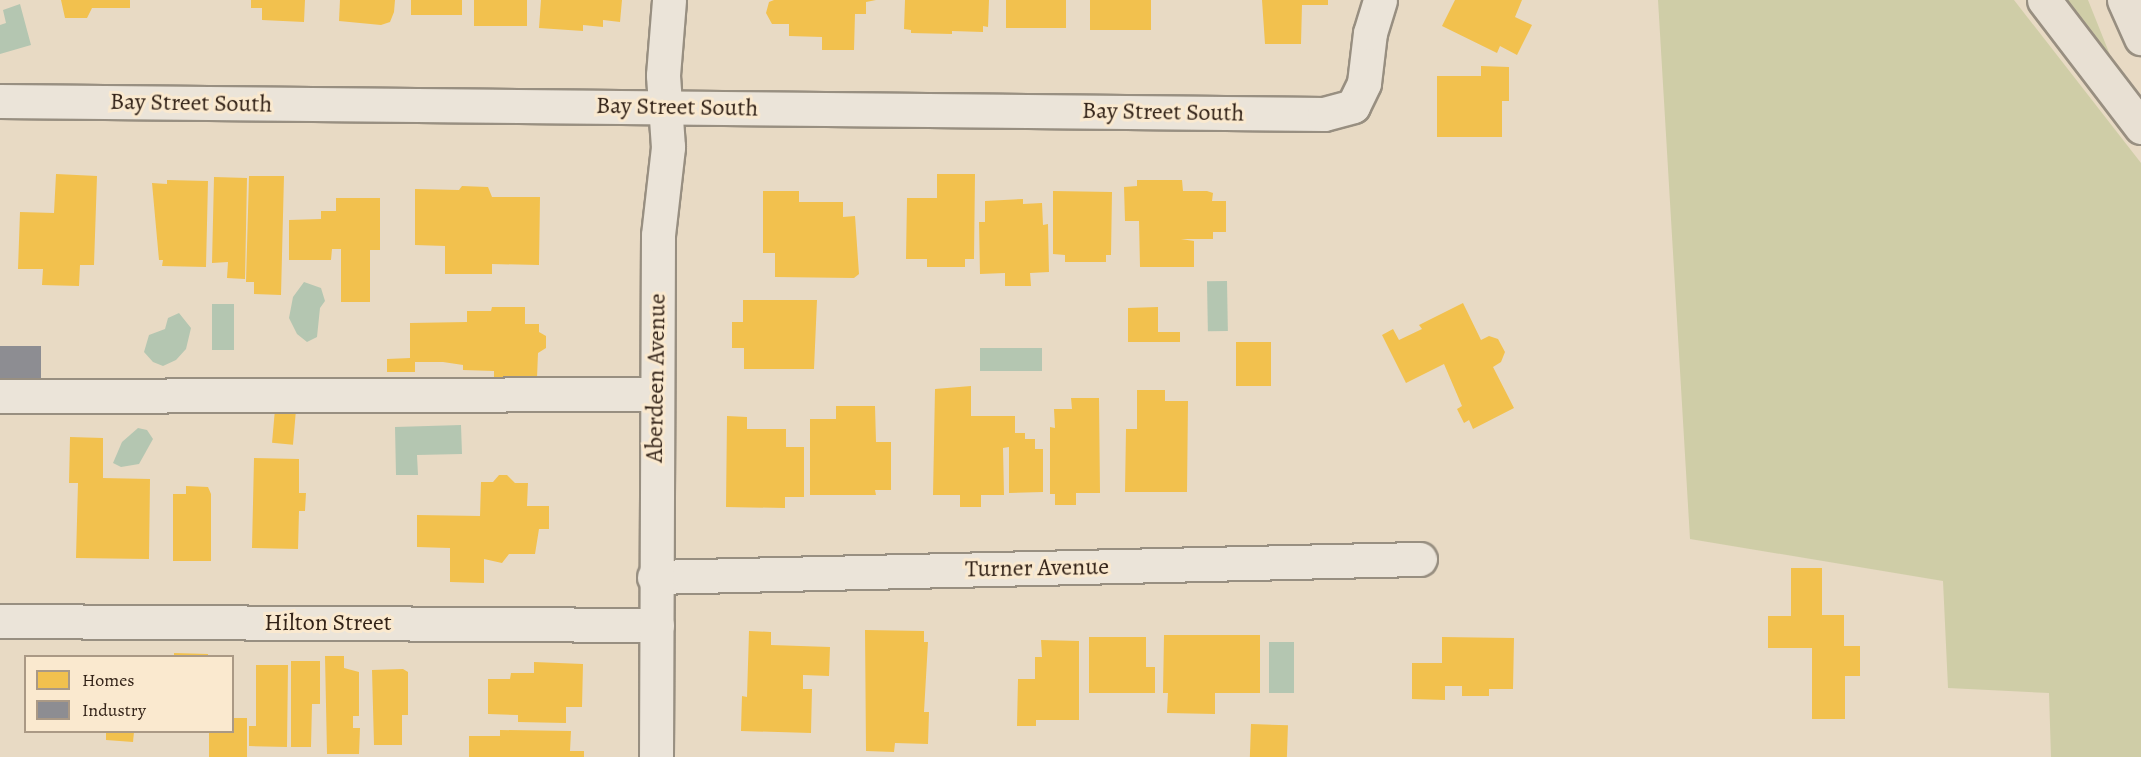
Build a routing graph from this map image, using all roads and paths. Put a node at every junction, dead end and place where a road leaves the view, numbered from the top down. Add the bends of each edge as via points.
1 (669, 0) edge
2 (1380, 0) edge
3 (2044, 0) edge
4 (2124, 0) edge
5 (2141, 38) edge
6 (0, 101) edge
7 (668, 108) junction
8 (2141, 127) edge
9 (656, 394) junction
10 (0, 396) edge
11 (1420, 559) dead end
12 (654, 577) junction
13 (0, 621) edge
14 (657, 625) junction
15 (656, 757) edge

1 - 7 street, Aberdeen Avenue via 663,75
2 - 7 street, Bay Street South via 1370,33 1364,83 1353,106 1324,114
3 - 8 main road
4 - 5 main road
6 - 7 street, Bay Street South
7 - 9 street, Aberdeen Avenue via 658,235
9 - 10 street
9 - 12 street, Aberdeen Avenue
11 - 12 street, Turner Avenue
12 - 14 street, Aberdeen Avenue
13 - 14 street, Hilton Street
14 - 15 street, Aberdeen Avenue

